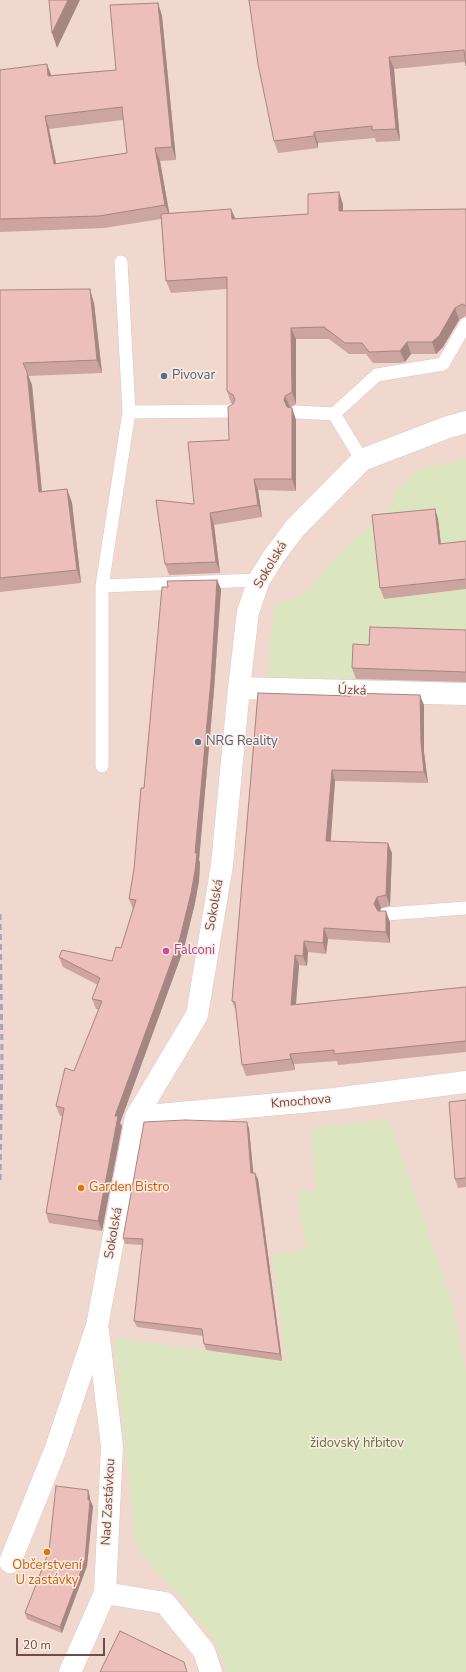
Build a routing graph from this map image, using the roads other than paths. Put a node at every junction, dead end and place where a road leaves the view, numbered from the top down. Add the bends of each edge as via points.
1 (121, 262) dead end
2 (466, 324) edge
3 (232, 411) edge
4 (129, 412) junction
5 (296, 412) dead end
6 (334, 414) junction
7 (466, 422) edge
8 (362, 460) junction
9 (259, 580) junction
10 (102, 586) junction
11 (239, 688) junction
12 (466, 694) edge
13 (102, 766) dead end
14 (466, 908) edge
15 (386, 914) edge
16 (466, 1082) edge
17 (136, 1116) junction
18 (97, 1326) junction
19 (10, 1562) dead end
20 (105, 1593) junction
21 (70, 1672) edge
22 (211, 1672) edge

1 - 4 lane
2 - 6 lane via 443,364 377,375
3 - 4 lane
4 - 10 lane
5 - 6 lane
6 - 8 lane
7 - 8 street, Sokolská
8 - 9 street, Sokolská via 295,528
9 - 10 lane
9 - 11 street, Sokolská via 248,612
10 - 13 lane
11 - 12 street, Úzká
11 - 17 street, Sokolská via 222,865 196,1015
14 - 15 lane
16 - 17 street, Kmochova via 334,1099
17 - 18 street, Sokolská
18 - 19 street, Sokolská via 55,1451
18 - 20 street, Nad Zastávkou via 112,1446
20 - 21 street, Nad Zastávkou
20 - 22 street via 165,1603 204,1651

